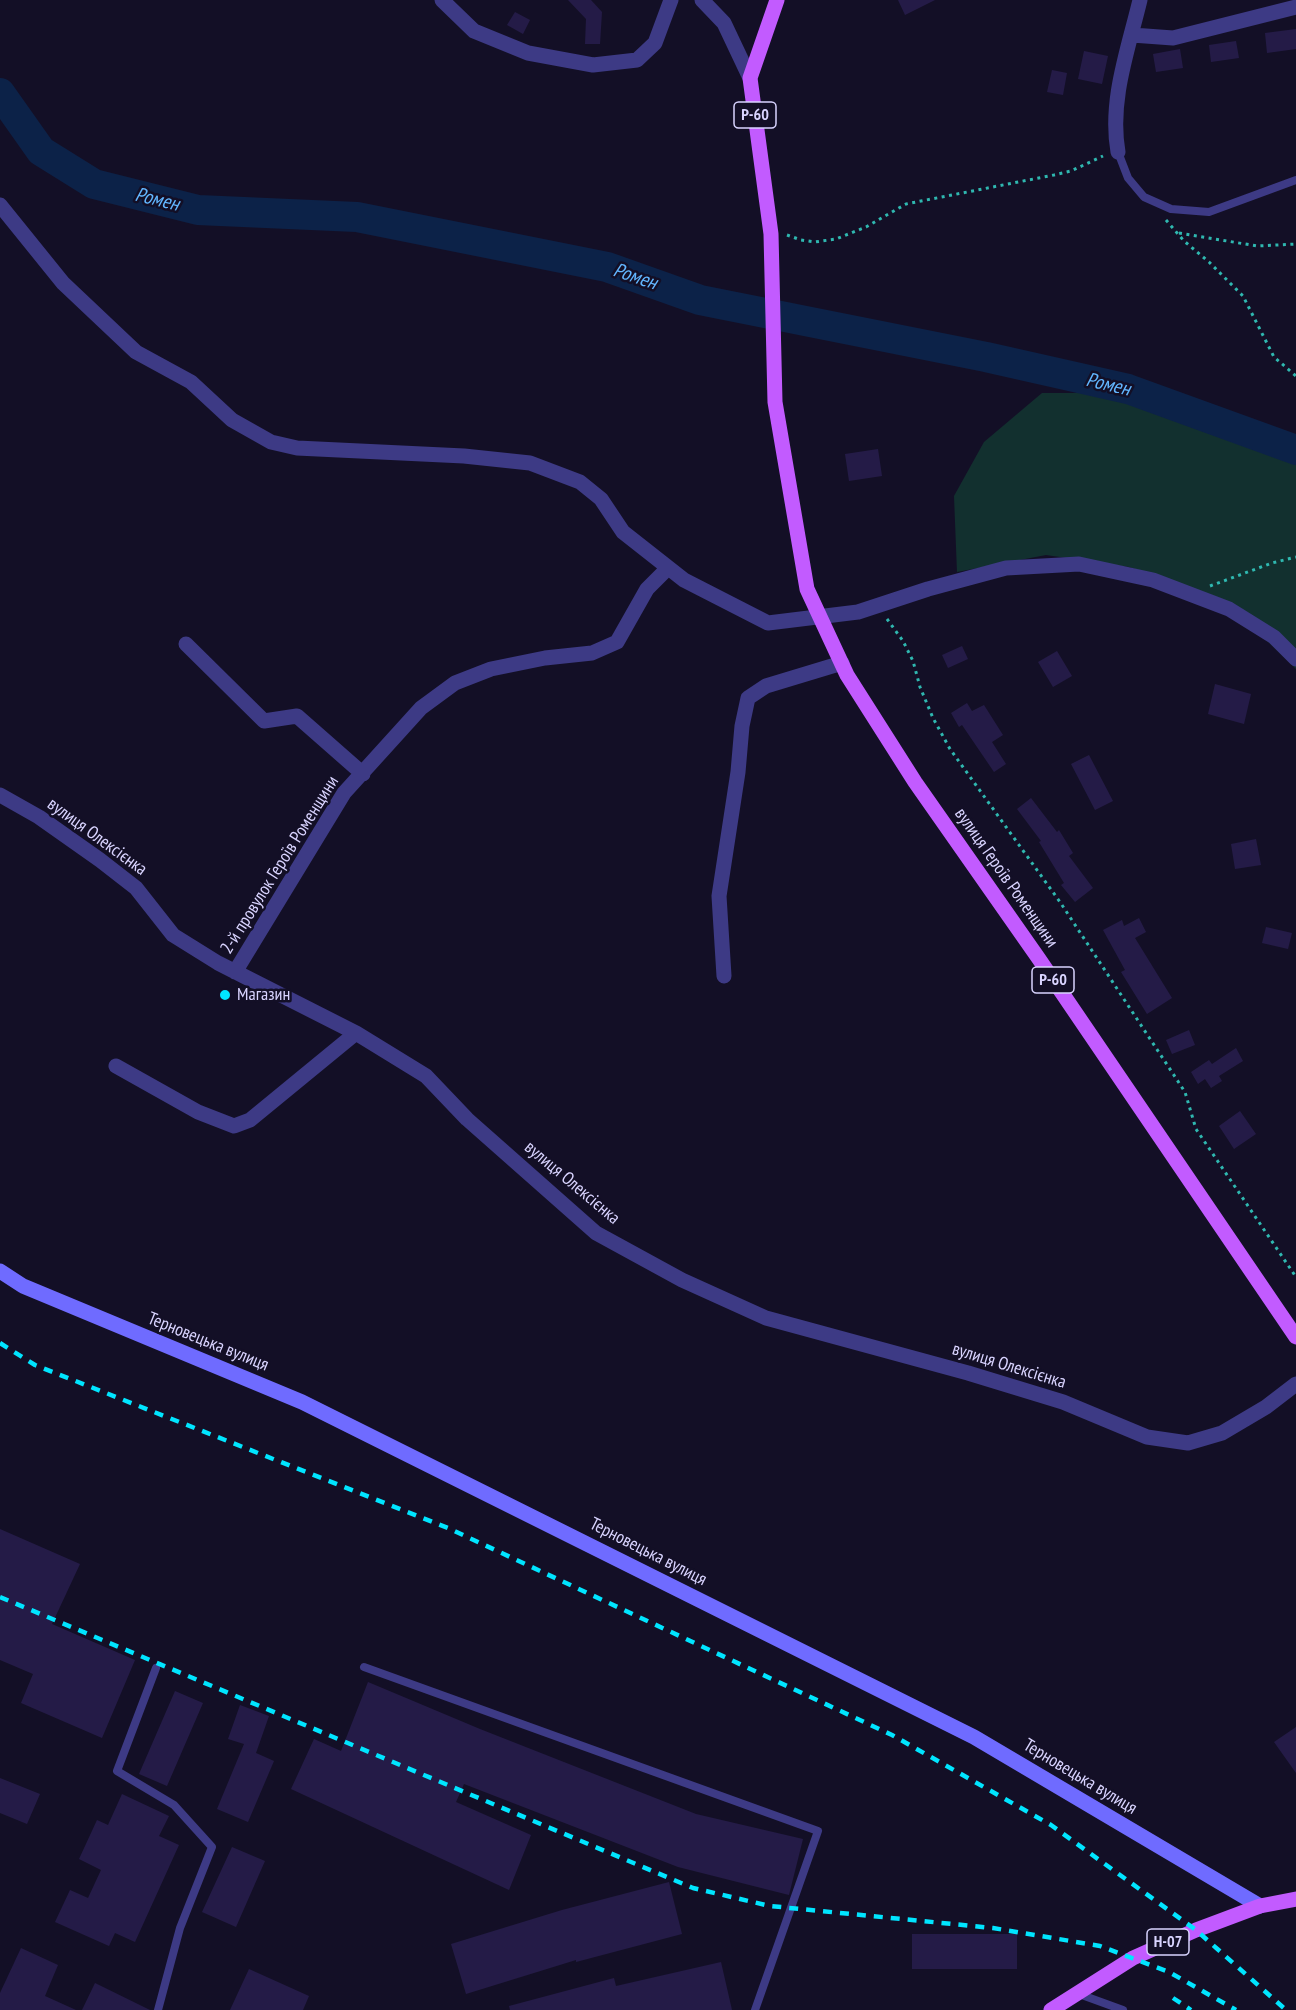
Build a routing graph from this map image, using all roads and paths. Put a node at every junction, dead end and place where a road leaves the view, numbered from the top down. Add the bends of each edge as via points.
1 (442, 0) edge
2 (671, 0) edge
3 (702, 0) edge
4 (777, 0) edge
5 (1140, 0) edge
6 (1296, 7) edge
7 (1132, 35) junction
8 (750, 78) junction
9 (1117, 148) junction
10 (1296, 180) edge
11 (0, 205) edge
12 (769, 217) junction
13 (1164, 219) dead end
14 (1177, 233) junction
15 (1296, 244) edge
16 (1296, 376) edge
17 (1296, 557) edge
18 (668, 568) junction
19 (1186, 592) junction
20 (878, 605) junction
21 (820, 618) junction
22 (186, 644) dead end
23 (1296, 659) edge
24 (842, 663) junction
25 (363, 774) junction
26 (0, 795) edge
27 (235, 972) junction
28 (724, 976) dead end
29 (356, 1033) junction
30 (116, 1066) dead end
31 (0, 1271) edge
32 (1296, 1277) edge
33 (1296, 1337) edge
34 (1296, 1384) edge
35 (364, 1667) dead end
36 (156, 1668) dead end
37 (1296, 1899) edge
38 (1260, 1906) junction
39 (1079, 1994) junction
40 (158, 2010) edge
41 (755, 2010) edge
42 (1051, 2010) edge
43 (1123, 2010) edge

1 - 2 street via 474,31 528,53 593,65 637,60 655,43
3 - 8 street via 724,23
4 - 8 main road, Р-60
5 - 7 street
6 - 7 street via 1173,38
7 - 9 street via 1120,79 1114,132
8 - 12 main road, Р-60
9 - 10 lane via 1128,178 1144,197 1171,209 1209,212
9 - 12 path via 1071,171 906,204 836,239 815,242 792,238
11 - 18 street via 63,283 135,352 191,382 232,420 271,442 297,448 530,463 580,482 601,500 623,532
12 - 21 main road, вулиця Героїв Роменщини / Р-60 via 775,402 807,589
13 - 14 path
14 - 15 path via 1257,246
14 - 16 path via 1243,296 1274,357
17 - 19 path
18 - 21 street via 768,623
18 - 25 street, 2-й провулок Героїв Роменщини via 647,589 617,642 592,653 491,669 455,683 421,708
19 - 20 street via 1153,580 1079,564 1006,568
19 - 23 street via 1229,609 1274,637
20 - 21 street
20 - 32 path via 913,661 928,708 950,749 1060,902 1180,1084 1196,1129
21 - 24 main road, вулиця Героїв Роменщини / Р-60
22 - 25 street via 264,721 297,716
24 - 28 street via 766,686 748,698 719,896
24 - 33 main road, вулиця Героїв Роменщини / Р-60 via 915,782
25 - 27 street, 2-й провулок Героїв Роменщини via 344,793
26 - 27 street, вулиця Олексієнка via 100,860 136,888 173,935
27 - 29 street, вулиця Олексієнка
29 - 30 street via 250,1120 234,1126 198,1113
29 - 34 street, вулиця Олексієнка via 426,1076 467,1119 597,1233 682,1280 766,1318 1063,1402 1147,1437 1188,1443 1222,1433
31 - 38 main road, Терновецька вулиця via 23,1286 302,1402 974,1737
35 - 41 lane via 818,1831
36 - 40 lane via 117,1771 174,1805 212,1847 180,1928
37 - 38 main road, Н-07
38 - 39 main road, Н-07 via 1132,1958
39 - 42 main road, Н-07
39 - 43 lane

